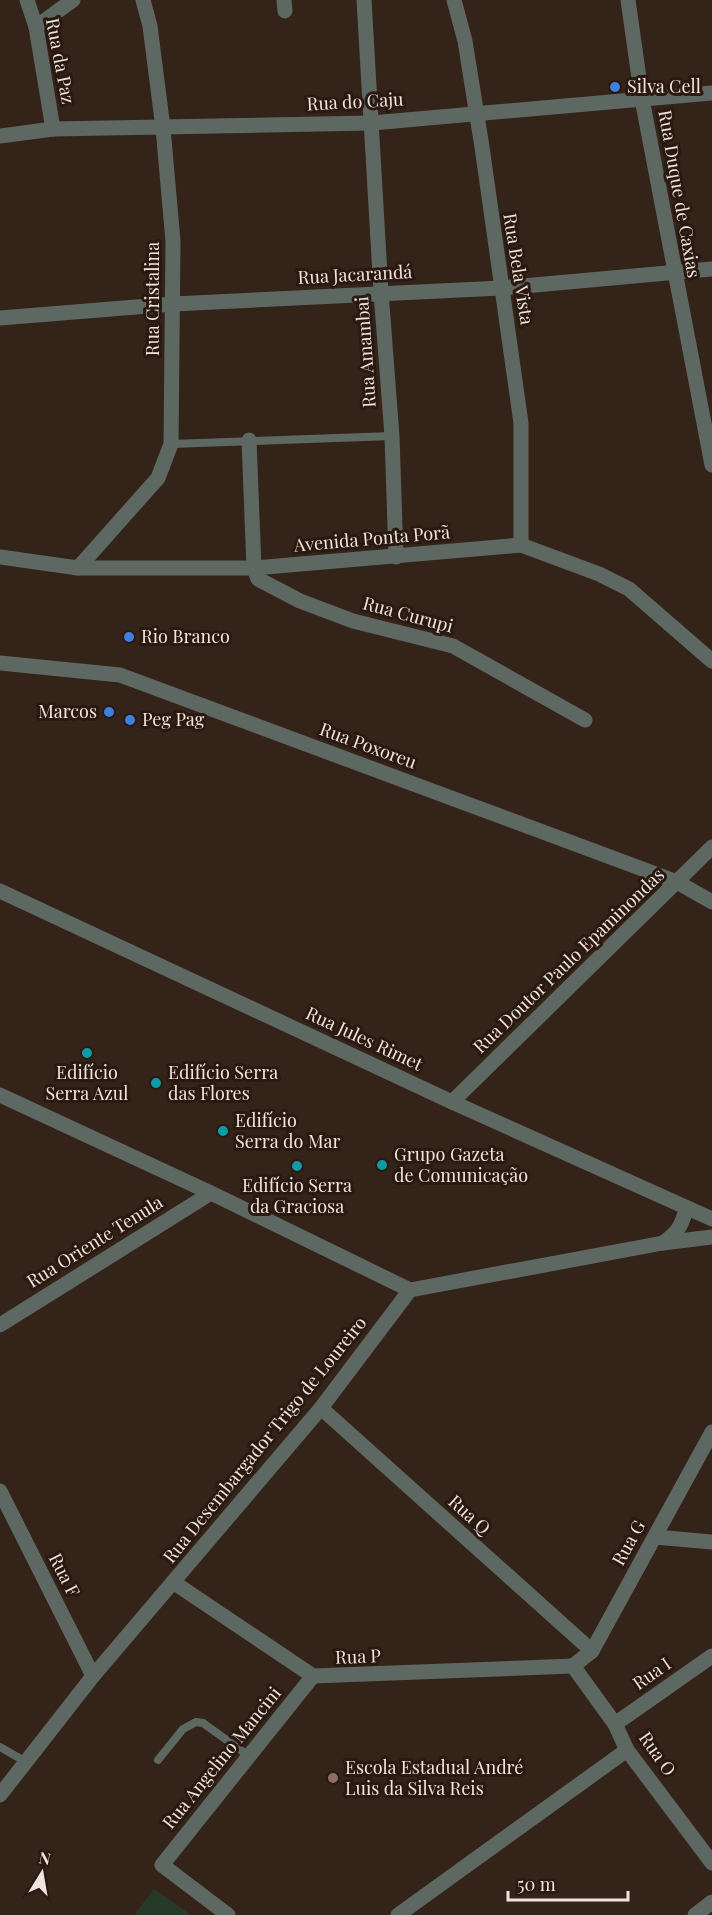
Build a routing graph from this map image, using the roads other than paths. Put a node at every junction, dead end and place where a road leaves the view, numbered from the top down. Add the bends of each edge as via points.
1 (27, 0) edge
2 (73, 0) edge
3 (143, 0) edge
4 (364, 0) edge
5 (454, 0) edge
6 (628, 0) edge
7 (36, 27) junction
8 (712, 93) edge
9 (642, 99) junction
10 (476, 112) junction
11 (372, 123) junction
12 (52, 129) junction
13 (163, 129) junction
14 (0, 136) edge
15 (712, 268) edge
16 (674, 273) junction
17 (501, 288) junction
18 (381, 292) junction
19 (173, 304) junction
20 (0, 318) edge
21 (392, 436) junction
22 (249, 440) junction
23 (171, 444) junction
24 (712, 465) edge
25 (521, 545) junction
26 (0, 557) edge
27 (396, 557) junction
28 (78, 568) junction
29 (254, 568) junction
30 (712, 661) edge
31 (0, 663) edge
32 (585, 720) dead end
33 (712, 847) edge
34 (677, 882) junction
35 (0, 891) edge
36 (712, 902) edge
37 (0, 1095) edge
38 (452, 1102) junction
39 (212, 1193) junction
40 (686, 1209) junction
41 (712, 1219) edge
42 (712, 1237) edge
43 (663, 1242) junction
44 (410, 1290) junction
45 (0, 1324) edge
46 (321, 1408) junction
47 (712, 1432) edge
48 (0, 1491) edge
49 (655, 1537) junction
50 (712, 1542) edge
51 (173, 1582) junction
52 (592, 1651) junction
53 (712, 1656) edge
54 (573, 1666) junction
55 (93, 1676) junction
56 (313, 1676) junction
57 (615, 1724) junction
58 (0, 1747) edge
59 (627, 1750) junction
60 (249, 1756) junction
61 (158, 1760) dead end
62 (26, 1762) junction
63 (0, 1795) edge
64 (711, 1859) edge
65 (712, 1902) edge
66 (228, 1915) edge
67 (398, 1915) edge
68 (695, 1915) edge

1 - 7 street, Rua da Paz
2 - 7 street
3 - 13 street, Rua Cristalina
4 - 11 street, Rua Amambai
5 - 10 street, Rua Bela Vista
6 - 9 street, Rua Duque de Caxias
7 - 12 street, Rua da Paz
8 - 9 street, Rua do Caju
9 - 10 street, Rua do Caju
9 - 16 street, Rua Duque de Caxias
10 - 11 street, Rua do Caju
10 - 17 street, Rua Bela Vista
11 - 13 street, Rua do Caju
11 - 18 street, Rua Amambai
12 - 13 street, Rua do Caju
12 - 14 street, Rua do Caju
13 - 19 street, Rua Cristalina via 173,241
15 - 16 street, Rua Jacarandá
16 - 17 street, Rua Jacarandá
16 - 24 street, Rua Duque de Caxias
17 - 18 street, Rua Jacarandá
17 - 25 street, Rua Bela Vista via 521,423
18 - 19 street, Rua Jacarandá
18 - 21 street, Rua Amambai
19 - 20 street, Rua Jacarandá
19 - 23 street, Rua Cristalina
21 - 22 lane
21 - 27 street, Rua Amambai
22 - 23 lane
22 - 29 street
23 - 28 street, Rua Cristalina via 158,478
25 - 27 street, Avenida Ponta Porã
25 - 30 street, Avenida Ponta Porã via 629,589
26 - 28 street, Avenida Ponta Porã
27 - 29 street, Avenida Ponta Porã
28 - 29 street, Avenida Ponta Porã
29 - 32 street, Rua Curupi via 258,579 300,601 353,621 453,646
31 - 34 street, Rua Poxoreu via 120,675
33 - 34 street, Rua Doutor Paulo Epaminondas
34 - 36 street, Rua Poxoreu
34 - 38 street, Rua Doutor Paulo Epaminondas
35 - 38 street, Rua Jules Rimet
37 - 39 street
38 - 40 street, Rua Jules Rimet
39 - 44 street
39 - 45 street, Rua Oriente Tenula
40 - 41 street, Rua Jules Rimet
40 - 43 street via 676,1233
42 - 43 street
43 - 44 street
44 - 46 street, Rua Desembargador Trigo de Loureiro
46 - 51 street, Rua Desembargador Trigo de Loureiro
46 - 52 street, Rua Q
47 - 49 street, Rua G
48 - 55 street, Rua F
49 - 50 street
49 - 52 street, Rua G
51 - 55 street, Rua Desembargador Trigo de Loureiro
51 - 56 street, Rua P
52 - 54 street, Rua G
53 - 57 street, Rua I
54 - 56 street, Rua P
54 - 57 street, Rua O
55 - 62 street, Rua Desembargador Trigo de Loureiro
56 - 60 street, Rua Angelino Mancini
57 - 59 street, Rua O
58 - 62 lane
59 - 64 street, Rua O
59 - 67 street
60 - 61 lane via 196,1722 183,1730
60 - 66 street, Rua Angelino Mancini via 162,1865
62 - 63 street, Rua Desembargador Trigo de Loureiro
65 - 68 street

